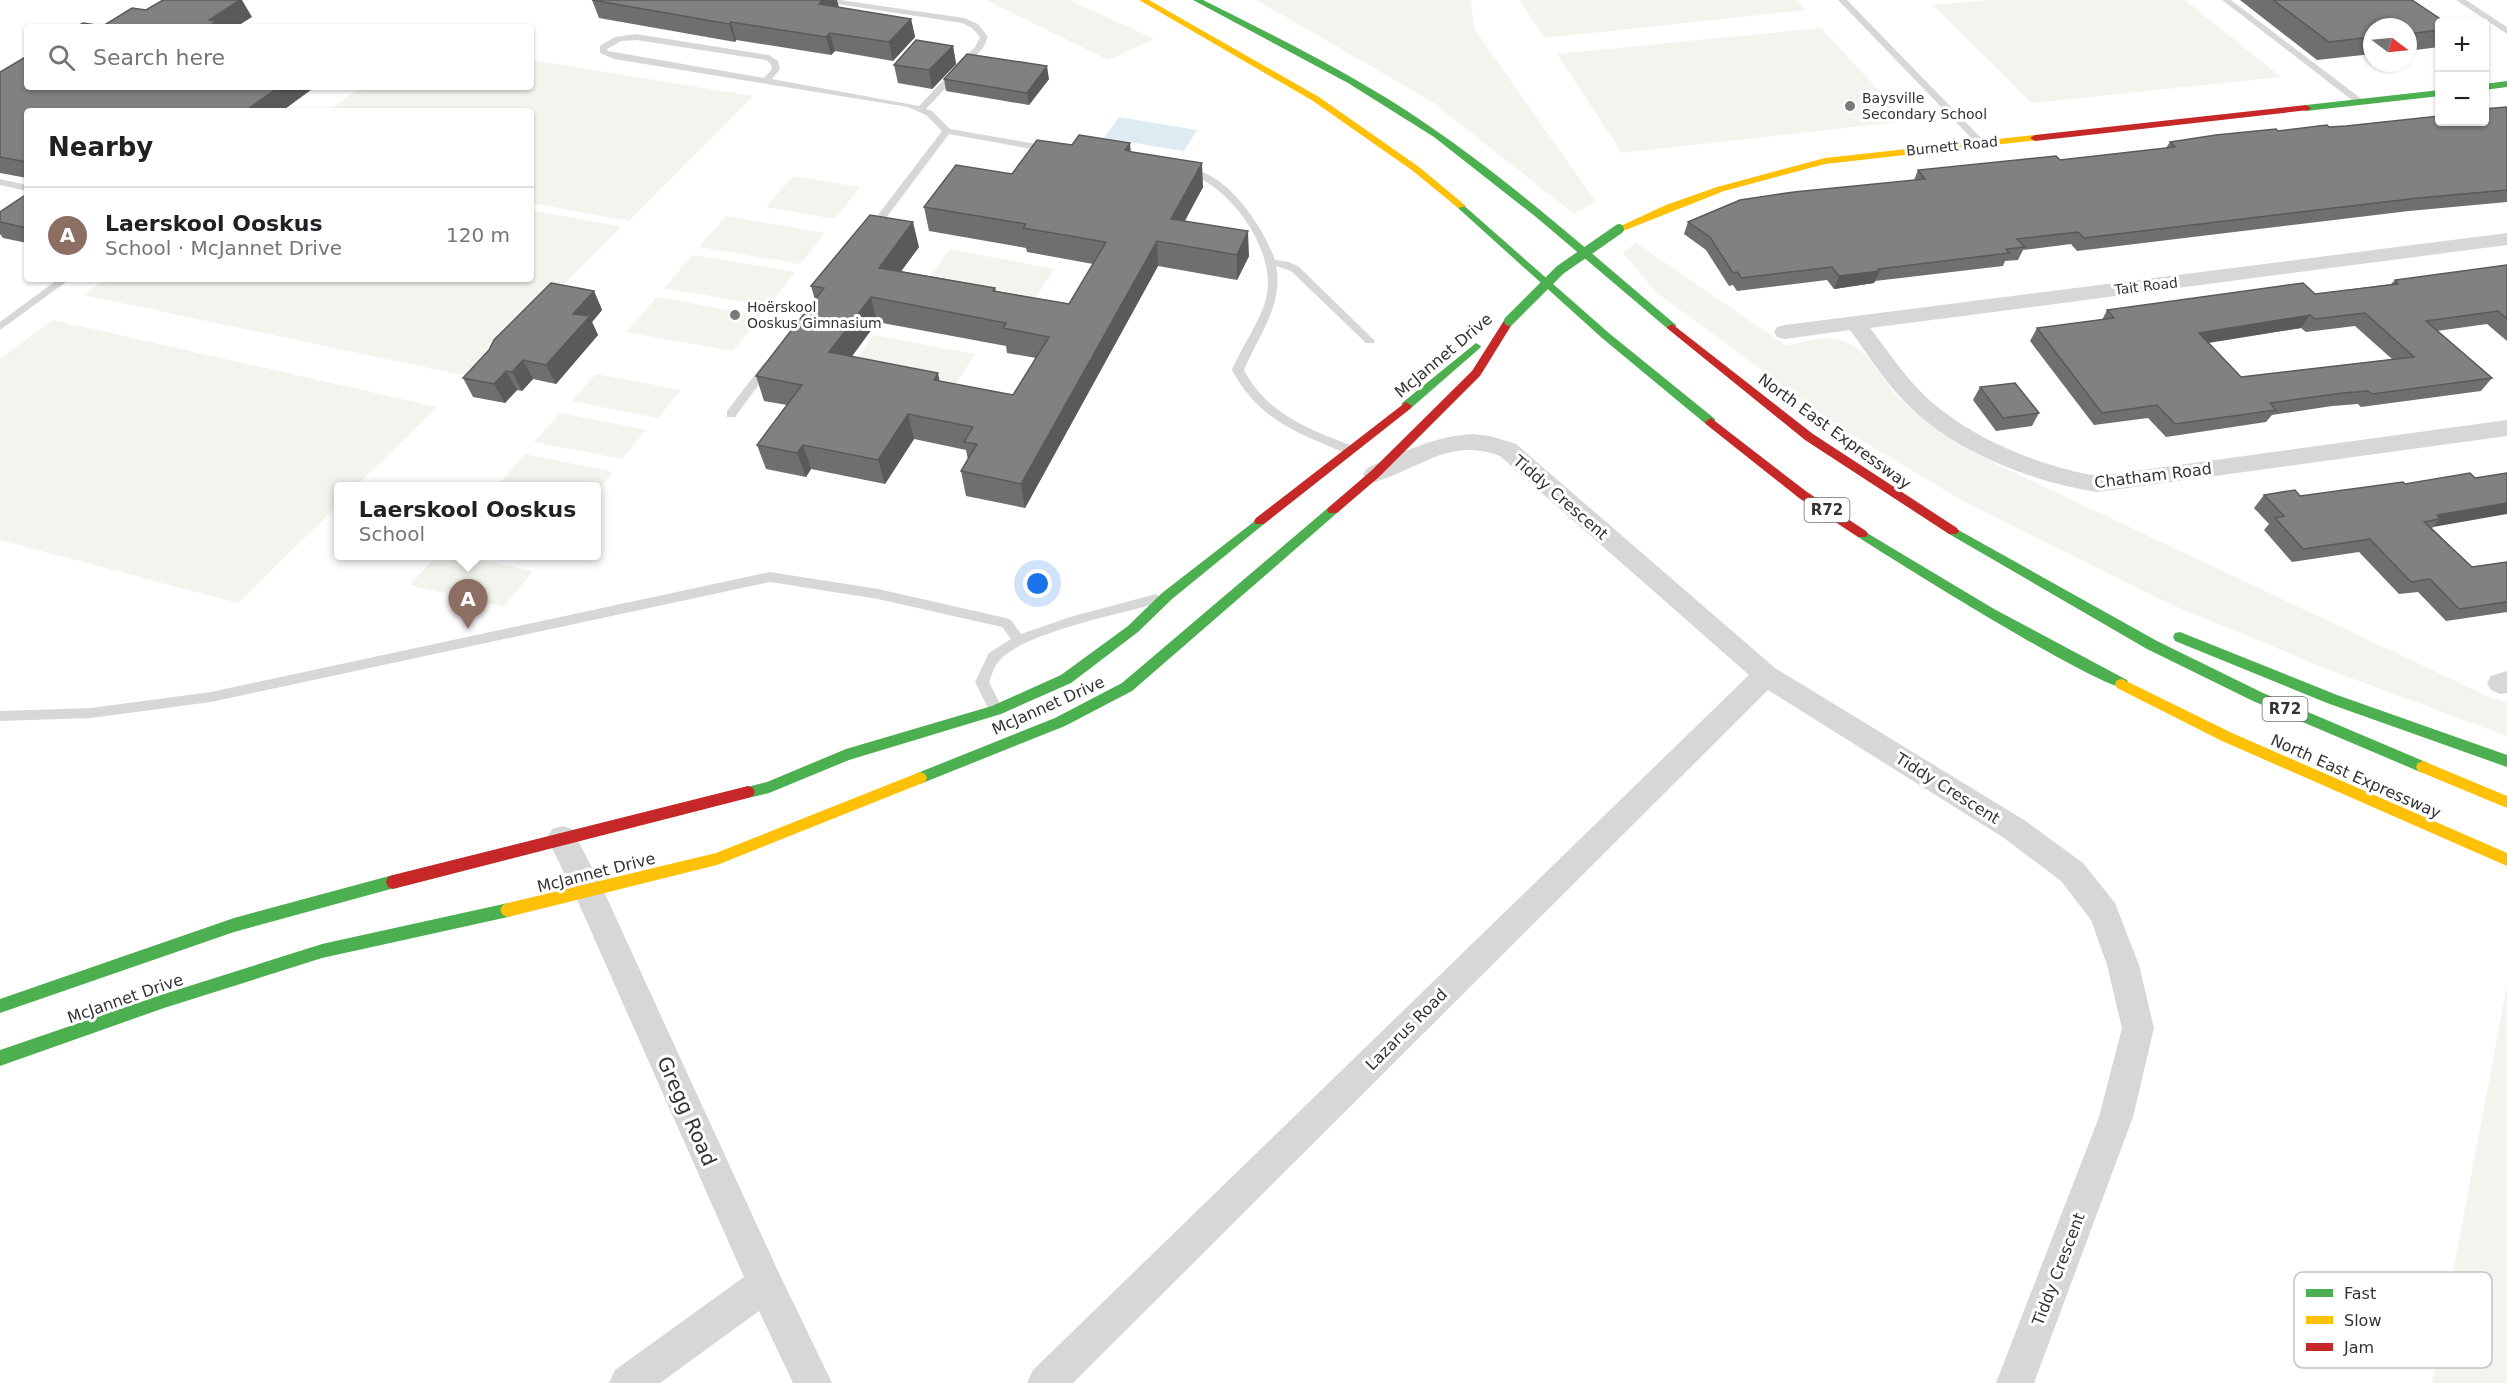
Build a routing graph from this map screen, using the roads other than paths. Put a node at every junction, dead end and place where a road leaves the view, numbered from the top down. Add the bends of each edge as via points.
1 (824, 0) edge
2 (1143, 0) edge
3 (1197, 0) edge
4 (1842, 0) edge
5 (2226, 0) edge
6 (2460, 0) edge
7 (2507, 31) edge
8 (692, 58) junction
9 (765, 81) junction
10 (2507, 84) edge
11 (2489, 86) edge
12 (2435, 93) edge
13 (2360, 102) junction
14 (921, 109) junction
15 (947, 131) junction
16 (1981, 143) junction
17 (1053, 149) edge
18 (1171, 169) edge
19 (0, 182) edge
20 (24, 187) edge
21 (2507, 239) edge
22 (860, 244) edge
23 (1272, 262) junction
24 (62, 282) dead end
25 (1509, 321) junction
26 (1856, 324) junction
27 (0, 327) edge
28 (1785, 332) dead end
29 (1370, 341) dead end
30 (774, 357) edge
31 (731, 414) dead end
32 (1427, 422) junction
33 (2507, 428) edge
34 (1349, 448) junction
35 (1375, 474) junction
36 (1167, 596) junction
37 (2071, 598) junction
38 (2142, 622) dead end
39 (2163, 630) dead end
40 (1019, 641) junction
41 (1766, 675) junction
42 (996, 710) junction
43 (0, 716) edge
44 (1024, 736) junction
45 (2507, 761) edge
46 (2507, 802) edge
47 (562, 838) junction
48 (2507, 860) edge
49 (589, 892) junction
50 (0, 1006) edge
51 (0, 1058) edge
52 (765, 1284) junction
53 (628, 1383) edge
54 (813, 1383) edge
55 (1046, 1383) edge
56 (2015, 1383) edge

1 - 14 lane via 964,21 975,26 984,37 979,48
2 - 48 main road, North East Expressway / R72 via 1316,99 1416,169 1606,336 1721,430 1803,495 1934,581 2068,657 2227,737
3 - 37 main road, North East Expressway / R72 via 1330,68 1402,112 1507,189 1809,437 1929,517
4 - 16 lane
5 - 13 lane
6 - 7 lane
8 - 8 lane via 614,56 604,53 603,48 621,37
8 - 9 lane
8 - 9 lane via 769,58 776,69
9 - 14 lane
10 - 11 main road
12 - 13 main road, Burnett Road
13 - 16 main road, Burnett Road
14 - 15 lane
15 - 17 lane
15 - 22 lane
16 - 25 main road, Burnett Road, bridge via 1825,161 1712,189 1657,210 1591,244 1541,284
18 - 23 lane via 1199,175 1231,197 1261,238
19 - 20 lane
21 - 26 street, Tait Road
23 - 29 lane via 1295,270
23 - 34 lane via 1272,299 1238,370 1254,397 1275,414
24 - 27 lane
25 - 32 main road, McJannet Drive via 1476,373
25 - 34 main road, McJannet Drive via 1420,396
26 - 28 street, Tait Road
26 - 33 street, Chatham Road via 1897,380 1929,412 2007,456 2080,482 2098,484
30 - 31 lane
32 - 34 main road via 1380,446 1361,451
32 - 35 main road, McJannet Drive
34 - 36 main road, McJannet Drive
35 - 41 street, Tiddy Crescent via 1446,444 1468,440 1508,450
35 - 44 main road, McJannet Drive via 1127,687
36 - 40 lane
36 - 42 main road, McJannet Drive via 1133,629 1066,679
37 - 38 main road
37 - 46 main road, North East Expressway / R72 via 2152,645 2258,697
39 - 45 main road via 2332,699
40 - 42 lane via 994,657 982,682
40 - 43 lane via 1006,623 878,594 770,578 211,697 91,713
41 - 55 street, Lazarus Road
41 - 56 street, Tiddy Crescent via 2014,829 2072,872 2104,913 2123,965 2138,1028 2119,1106
42 - 44 main road
42 - 47 main road, McJannet Drive via 846,755 769,787
44 - 49 main road, McJannet Drive via 717,859
47 - 49 street, Gregg Road
47 - 50 main road, McJannet Drive via 234,925
49 - 51 main road, McJannet Drive via 322,951
49 - 52 street, Gregg Road
52 - 53 street
52 - 54 street, Gregg Road

